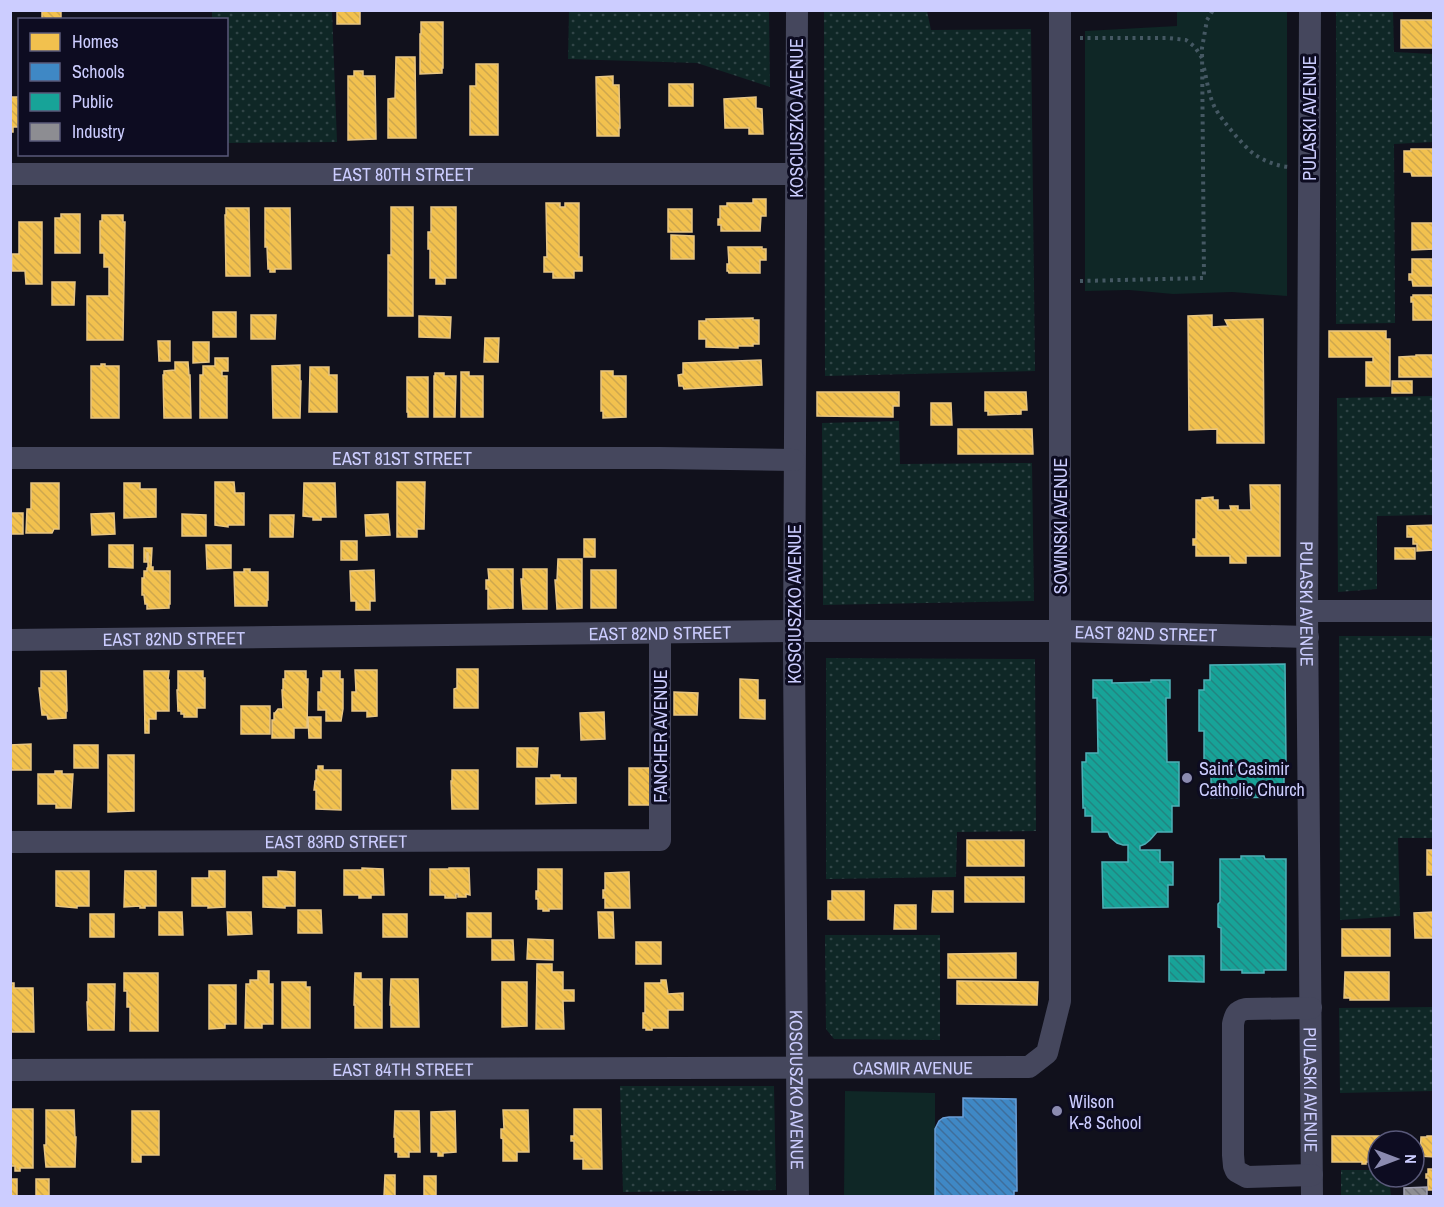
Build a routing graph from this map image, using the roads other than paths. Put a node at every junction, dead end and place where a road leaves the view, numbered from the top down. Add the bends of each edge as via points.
1 (796, 10) edge
2 (1060, 10) edge
3 (1310, 10) edge
4 (10, 174) edge
5 (796, 174) junction
6 (10, 458) edge
7 (794, 460) junction
8 (1307, 611) junction
9 (1434, 611) edge
10 (794, 631) junction
11 (1060, 631) junction
12 (660, 633) junction
13 (1308, 637) junction
14 (10, 640) edge
15 (660, 840) joint
16 (10, 842) edge
17 (1311, 1008) junction
18 (1029, 1067) joint
19 (796, 1068) junction
20 (10, 1071) edge
21 (1312, 1186) edge
22 (798, 1197) edge

1 - 5 street, KOSCIUSZKO AVENUE
2 - 11 street, SOWINSKI AVENUE
3 - 8 street, PULASKI AVENUE
4 - 5 street, EAST 80TH STREET
5 - 7 street, KOSCIUSZKO AVENUE
6 - 7 street, EAST 81ST STREET
7 - 10 street, KOSCIUSZKO AVENUE
8 - 9 street
8 - 13 street, PULASKI AVENUE
10 - 11 street, EAST 82ND STREET
10 - 12 street, EAST 82ND STREET
10 - 19 street, KOSCIUSZKO AVENUE
11 - 13 street, EAST 82ND STREET
11 - 18 street, SOWINSKI AVENUE via 1060,1000 1047,1053
12 - 14 street, EAST 82ND STREET
12 - 15 street, FANCHER AVENUE
13 - 17 street, PULASKI AVENUE
15 - 16 street, EAST 83RD STREET
17 - 21 street, PULASKI AVENUE
17 - 21 street via 1246,1009 1235,1015 1233,1155 1236,1171 1247,1177
18 - 19 street, CASMIR AVENUE
19 - 20 street, EAST 84TH STREET
19 - 22 street, KOSCIUSZKO AVENUE

